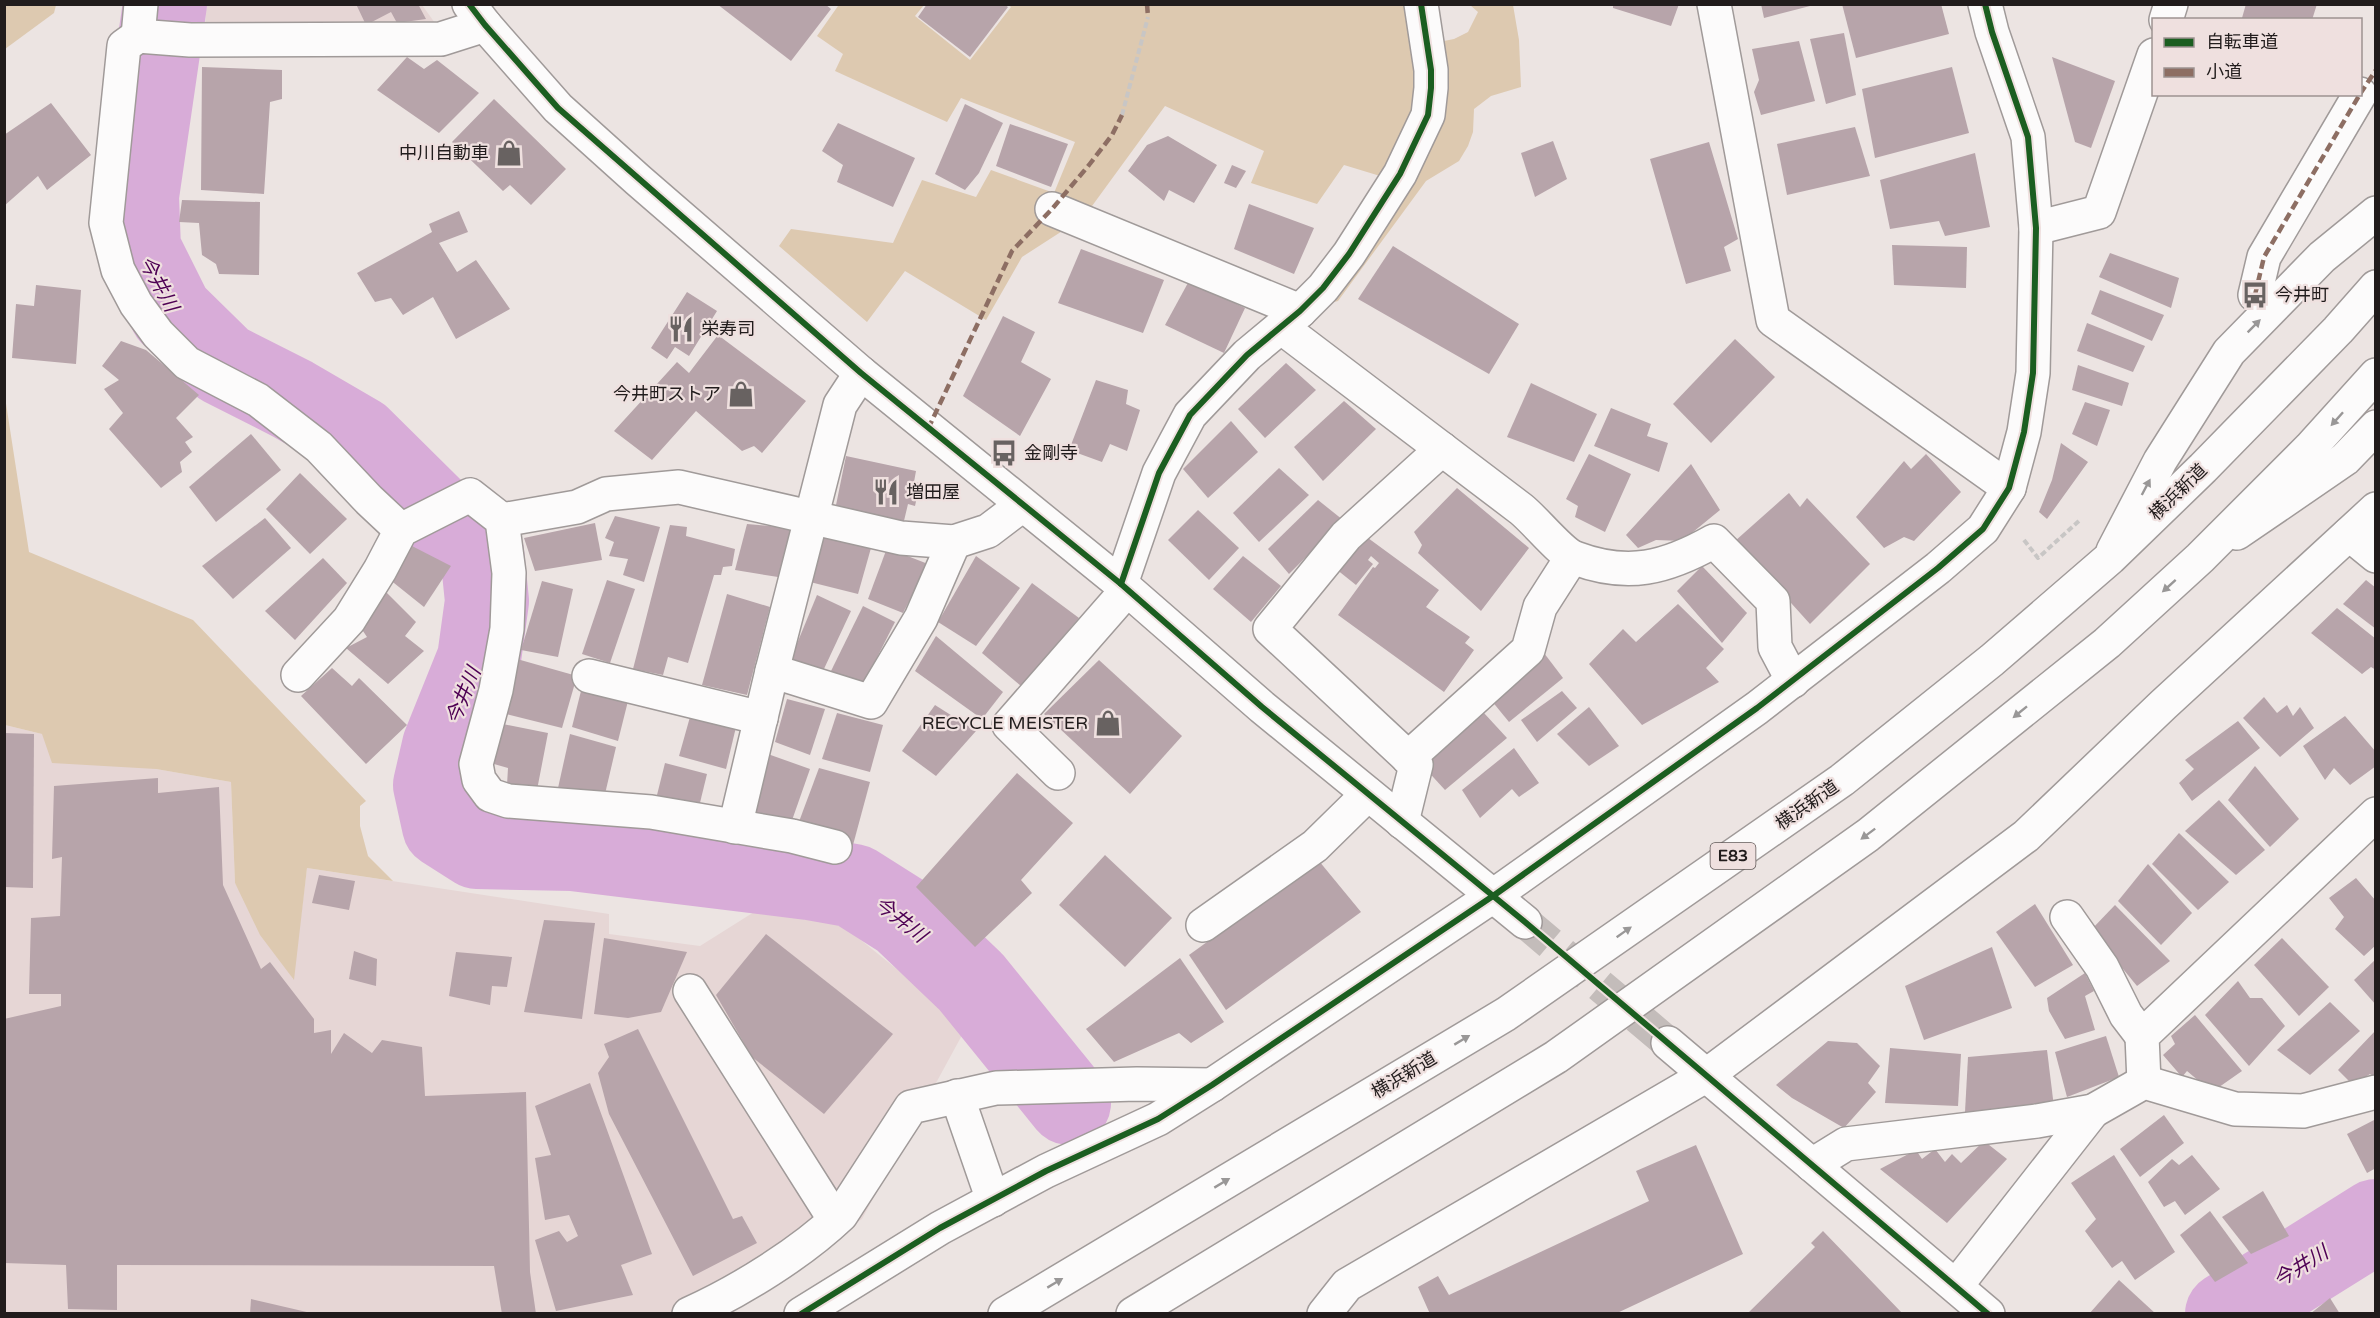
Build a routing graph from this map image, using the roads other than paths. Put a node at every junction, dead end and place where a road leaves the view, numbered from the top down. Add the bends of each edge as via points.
1 (1421, 4) edge
2 (1437, 4) edge
3 (1714, 4) edge
4 (1985, 4) edge
5 (477, 15) edge
6 (139, 20) edge
7 (2152, 61) edge
8 (2376, 70) edge
9 (2362, 91) edge
10 (2359, 96) edge
11 (1442, 130) dead end
12 (1052, 209) dead end
13 (2376, 213) edge
14 (2036, 228) junction
15 (2376, 287) edge
16 (2255, 296) dead end
17 (1291, 319) junction
18 (861, 373) junction
19 (2376, 375) edge
20 (2376, 427) edge
21 (1442, 449) junction
22 (2009, 488) junction
23 (1021, 506) junction
24 (2376, 509) edge
25 (811, 518) junction
26 (502, 520) junction
27 (409, 526) junction
28 (2349, 534) junction
29 (954, 542) junction
30 (2376, 556) edge
31 (1572, 557) junction
32 (2110, 558) junction
33 (2200, 558) junction
34 (1124, 587) junction
35 (772, 671) junction
36 (298, 675) dead end
37 (589, 676) dead end
38 (1792, 681) junction
39 (761, 718) junction
40 (1408, 758) junction
41 (1058, 773) dead end
42 (1368, 794) junction
43 (2376, 814) edge
44 (1402, 822) junction
45 (735, 827) junction
46 (835, 846) dead end
47 (1492, 896) junction
48 (2067, 916) dead end
49 (1525, 922) tunnel mouth
50 (1203, 925) dead end
51 (690, 991) dead end
52 (2142, 1036) junction
53 (1668, 1043) tunnel mouth
54 (1707, 1075) junction
55 (2144, 1082) junction
56 (1212, 1085) junction
57 (2376, 1092) edge
58 (957, 1096) junction
59 (2093, 1111) junction
60 (1812, 1165) junction
61 (993, 1200) junction
62 (835, 1220) junction
63 (1956, 1286) junction
64 (689, 1314) edge
65 (801, 1314) edge
66 (1005, 1314) edge
67 (1133, 1314) edge
68 (1324, 1314) edge
69 (1988, 1314) edge

1 - 17 main road via 1431,70 1428,115 1400,174 1349,254 1323,288
2 - 11 main road via 1449,90
3 - 22 main road via 1773,320
4 - 14 main road via 2028,137
5 - 6 main road via 441,39 190,40
5 - 18 main road via 558,108
6 - 27 main road via 124,46 106,223 118,270 136,304 187,363 258,400 319,447 369,500
7 - 14 main road via 2099,212
8 - 9 main road
10 - 16 main road via 2264,256
12 - 17 main road
32 -> 13 main road via 2160,461 2229,351 2322,257
14 - 22 main road via 2033,373 2024,432
15 - 32 main road, 横浜新道 / E83 via 2203,468
17 - 21 main road
17 - 34 main road via 1247,355 1190,415 1159,473
18 - 23 main road
18 - 25 main road via 840,405
19 -> 33 main road via 2310,448
20 - 33 main road via 2345,459
21 - 31 main road via 1529,516
21 - 40 main road via 1346,536 1270,629
22 - 38 main road via 1983,529
23 - 29 main road via 988,531
23 - 34 main road
24 - 28 main road
25 - 26 main road via 679,487 606,494 577,507
25 - 29 main road via 901,538
25 - 35 main road
26 - 27 main road via 470,495
26 - 45 main road via 509,573 507,629 476,764 479,780 490,795 508,801 651,812
27 - 36 main road via 349,620
28 - 30 main road
28 - 54 main road via 2026,836
29 - 35 main road via 921,618 871,702
31 - 38 main road via 1613,568 1651,568 1689,555 1714,541 1773,601 1775,647
31 - 40 main road via 1540,607 1528,650
66 -> 32 main road, 横浜新道 / E83 via 1506,1014 1842,780 1992,660
33 -> 67 main road via 2107,643 1868,835 1556,1058
34 - 41 main road via 1009,725
34 - 42 main road
35 - 39 main road
37 - 39 main road
38 - 47 main road
39 - 45 main road
40 - 44 main road via 1416,765
42 - 44 main road
42 - 50 main road via 1316,846
43 - 52 main road
44 - 47 main road
45 - 46 main road
47 - 49 main road
47 - 56 main road
48 - 52 main road
51 - 62 main road
52 - 55 main road
53 - 54 main road
54 - 60 main road
54 - 68 main road via 1347,1286
55 - 57 main road via 2235,1109 2303,1111
55 - 59 main road
56 - 58 main road via 996,1088
56 - 61 main road via 1158,1119
58 - 61 main road
58 - 62 main road via 911,1107
59 - 60 main road via 1846,1144
59 - 63 main road
60 - 63 main road
61 - 65 main road
62 - 64 main road via 807,1246
63 - 69 main road

